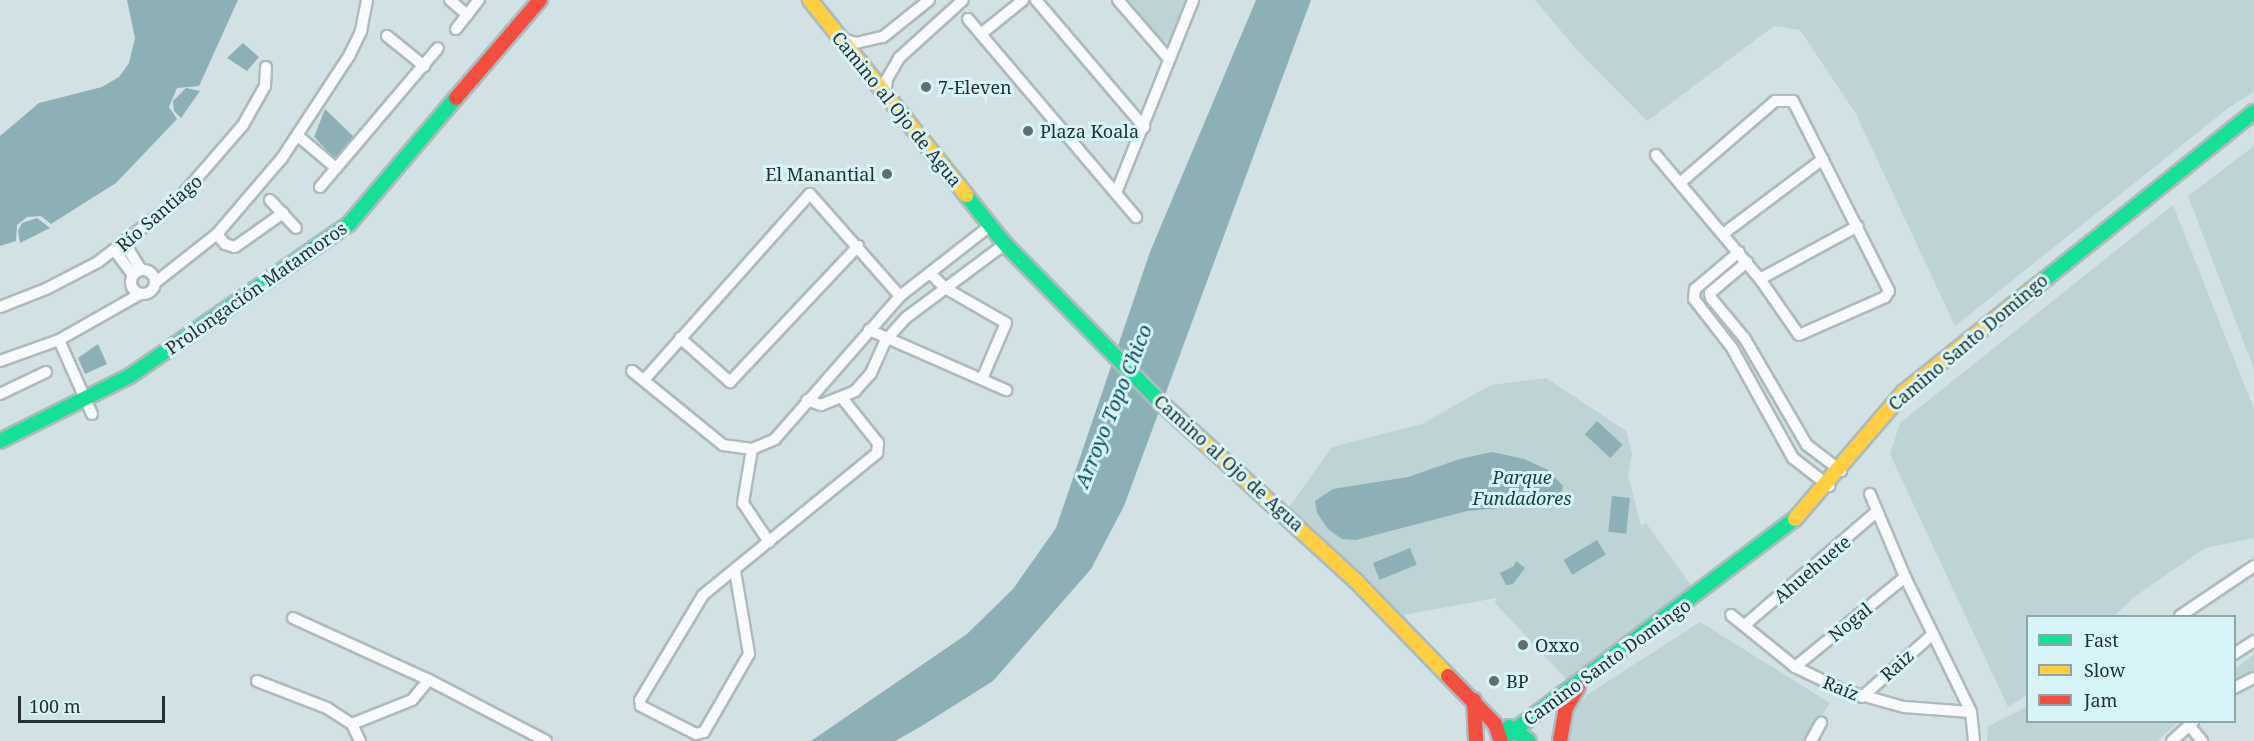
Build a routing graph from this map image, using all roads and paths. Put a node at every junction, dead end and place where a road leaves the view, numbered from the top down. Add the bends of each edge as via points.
1 (367, 0) edge
2 (450, 0) edge
3 (479, 0) edge
4 (540, 0) edge
5 (810, 0) edge
6 (929, 0) edge
7 (963, 0) edge
8 (1023, 0) edge
9 (1036, 0) edge
10 (1118, 0) edge
11 (1193, 0) edge
12 (467, 15) junction
13 (968, 19) dead end
14 (456, 29) dead end
15 (895, 29) junction
16 (981, 34) junction
17 (387, 36) dead end
18 (839, 38) junction
19 (909, 46) junction
20 (438, 48) dead end
21 (1169, 59) junction
22 (424, 66) junction
23 (266, 67) dead end
24 (885, 94) junction
25 (2254, 112) edge
26 (1144, 127) junction
27 (298, 135) junction
28 (1656, 155) dead end
29 (1823, 159) junction
30 (336, 168) junction
31 (1681, 182) junction
32 (320, 187) dead end
33 (1116, 192) junction
34 (270, 200) dead end
35 (283, 213) junction
36 (1136, 218) dead end
37 (990, 226) junction
38 (1858, 226) junction
39 (296, 228) dead end
40 (217, 234) junction
41 (1724, 234) junction
42 (125, 244) junction
43 (1005, 244) junction
44 (858, 246) junction
45 (116, 251) junction
46 (1739, 252) junction
47 (1747, 262) junction
48 (137, 272) junction
49 (930, 273) junction
50 (1760, 279) junction
51 (156, 282) junction
52 (945, 288) junction
53 (141, 294) junction
54 (900, 297) junction
55 (0, 307) edge
56 (870, 330) junction
57 (680, 338) junction
58 (59, 340) junction
59 (886, 340) junction
60 (0, 361) edge
61 (632, 371) dead end
62 (46, 372) dead end
63 (982, 379) junction
64 (644, 380) junction
65 (1006, 390) dead end
66 (0, 394) edge
67 (842, 398) junction
68 (87, 400) junction
69 (807, 400) junction
70 (92, 414) dead end
71 (0, 441) edge
72 (752, 449) junction
73 (1841, 471) junction
74 (1830, 486) junction
75 (1870, 494) dead end
76 (1876, 512) junction
77 (769, 542) junction
78 (2254, 566) edge
79 (735, 571) junction
80 (1905, 577) junction
81 (1731, 615) dead end
82 (2181, 615) edge
83 (293, 618) dead end
84 (1746, 624) junction
85 (1933, 634) junction
86 (2254, 641) edge
87 (2236, 653) edge
88 (1795, 667) junction
89 (1585, 678) junction
90 (2254, 678) edge
91 (429, 680) junction
92 (257, 681) dead end
93 (2236, 687) edge
94 (1862, 697) junction
95 (1473, 700) junction
96 (1971, 712) junction
97 (1821, 723) dead end
98 (2191, 723) edge
99 (352, 724) junction
100 (1495, 724) junction
101 (1516, 729) junction
102 (2177, 740) edge
103 (360, 741) edge
104 (546, 741) edge
105 (1476, 741) edge
106 (1500, 741) edge
107 (1529, 741) edge
108 (1560, 741) edge
109 (1811, 741) edge
110 (1974, 741) edge
111 (2202, 741) edge

1 - 27 street via 350,56
2 - 12 street
3 - 12 street
4 - 68 street, Prolongación Matamoros via 348,224 130,376
5 - 18 street, Camino al Ojo de Agua
6 - 15 street
7 - 19 street
8 - 16 street
9 - 26 street
10 - 21 street
11 - 21 street
12 - 14 street
13 - 16 street
15 - 18 street via 883,38 865,42
15 - 19 street
16 - 33 street
17 - 22 street
18 - 24 street, Camino al Ojo de Agua
19 - 24 street via 892,68
20 - 22 street
21 - 26 street
22 - 30 street
23 - 42 street, Río Santiago via 265,86 257,104 225,150 178,200
24 - 37 street, Camino al Ojo de Agua
25 - 73 street, Camino Santo Domingo via 1904,392 1880,417
26 - 33 street
27 - 30 street
27 - 40 street via 266,180
28 - 31 street
29 - 31 street via 1793,101 1781,100
29 - 38 street
29 - 41 street
30 - 32 street
31 - 41 street
33 - 36 street
34 - 35 street
35 - 39 street
35 - 40 street via 235,247 225,244
37 - 43 street, Camino al Ojo de Agua
37 - 49 street
38 - 50 street
38 - 50 street via 1889,287 1886,297 1798,335
40 - 51 street
41 - 46 street
42 - 45 street, Río Santiago
42 - 48 street
43 - 52 street
43 - 95 street, Camino al Ojo de Agua via 1162,404 1327,552
44 - 54 street
44 - 57 street via 730,382
44 - 57 street via 814,195 807,196
45 - 48 street
45 - 55 street, Río Santiago via 74,276
46 - 47 street
46 - 74 street via 1695,289 1694,299 1732,348 1792,458
47 - 50 street
47 - 73 street via 1718,286 1711,298 1745,339 1807,445
48 - 51 street via 150,271
48 - 53 street via 131,287
49 - 52 street
49 - 54 street
51 - 53 street via 153,291
52 - 59 street via 915,310
52 - 63 street via 1006,323
53 - 58 street
54 - 56 street
56 - 59 street
56 - 69 street
57 - 64 street
58 - 60 street
58 - 68 street
59 - 63 street
59 - 67 street via 867,379
61 - 64 street
62 - 66 street
63 - 65 street
64 - 72 street via 723,445
67 - 69 street via 821,405
67 - 77 street via 878,443 878,453
68 - 70 street
68 - 71 street, Prolongación Matamoros
69 - 72 street via 775,439
72 - 77 street via 743,502
73 - 74 street, Camino Santo Domingo
74 - 89 street, Camino Santo Domingo via 1742,561
75 - 76 street
76 - 80 street
76 - 84 street, Ahuehuete
77 - 79 street
78 - 82 street
79 - 79 street via 748,654 704,732 696,734 642,706 640,700 698,602
80 - 85 street
80 - 88 street, Nogal
81 - 84 street, Raíz
83 - 91 street
84 - 88 street, Raíz
85 - 94 street, Raiz
85 - 96 street
86 - 87 street
88 - 94 street, Raíz
89 - 101 street, Camino Santo Domingo
89 - 108 street via 1566,708
90 - 93 street
91 - 99 street via 412,700
91 - 104 street
92 - 99 street via 313,701
94 - 96 street, Raíz via 1904,707
95 - 100 street, Camino al Ojo de Agua
95 - 105 street
96 - 110 street
97 - 109 street
98 - 102 street
98 - 111 street
99 - 103 street
100 - 101 street
100 - 106 street, Camino al Ojo de Agua
101 - 106 street, Camino Santo Domingo
101 - 107 street

